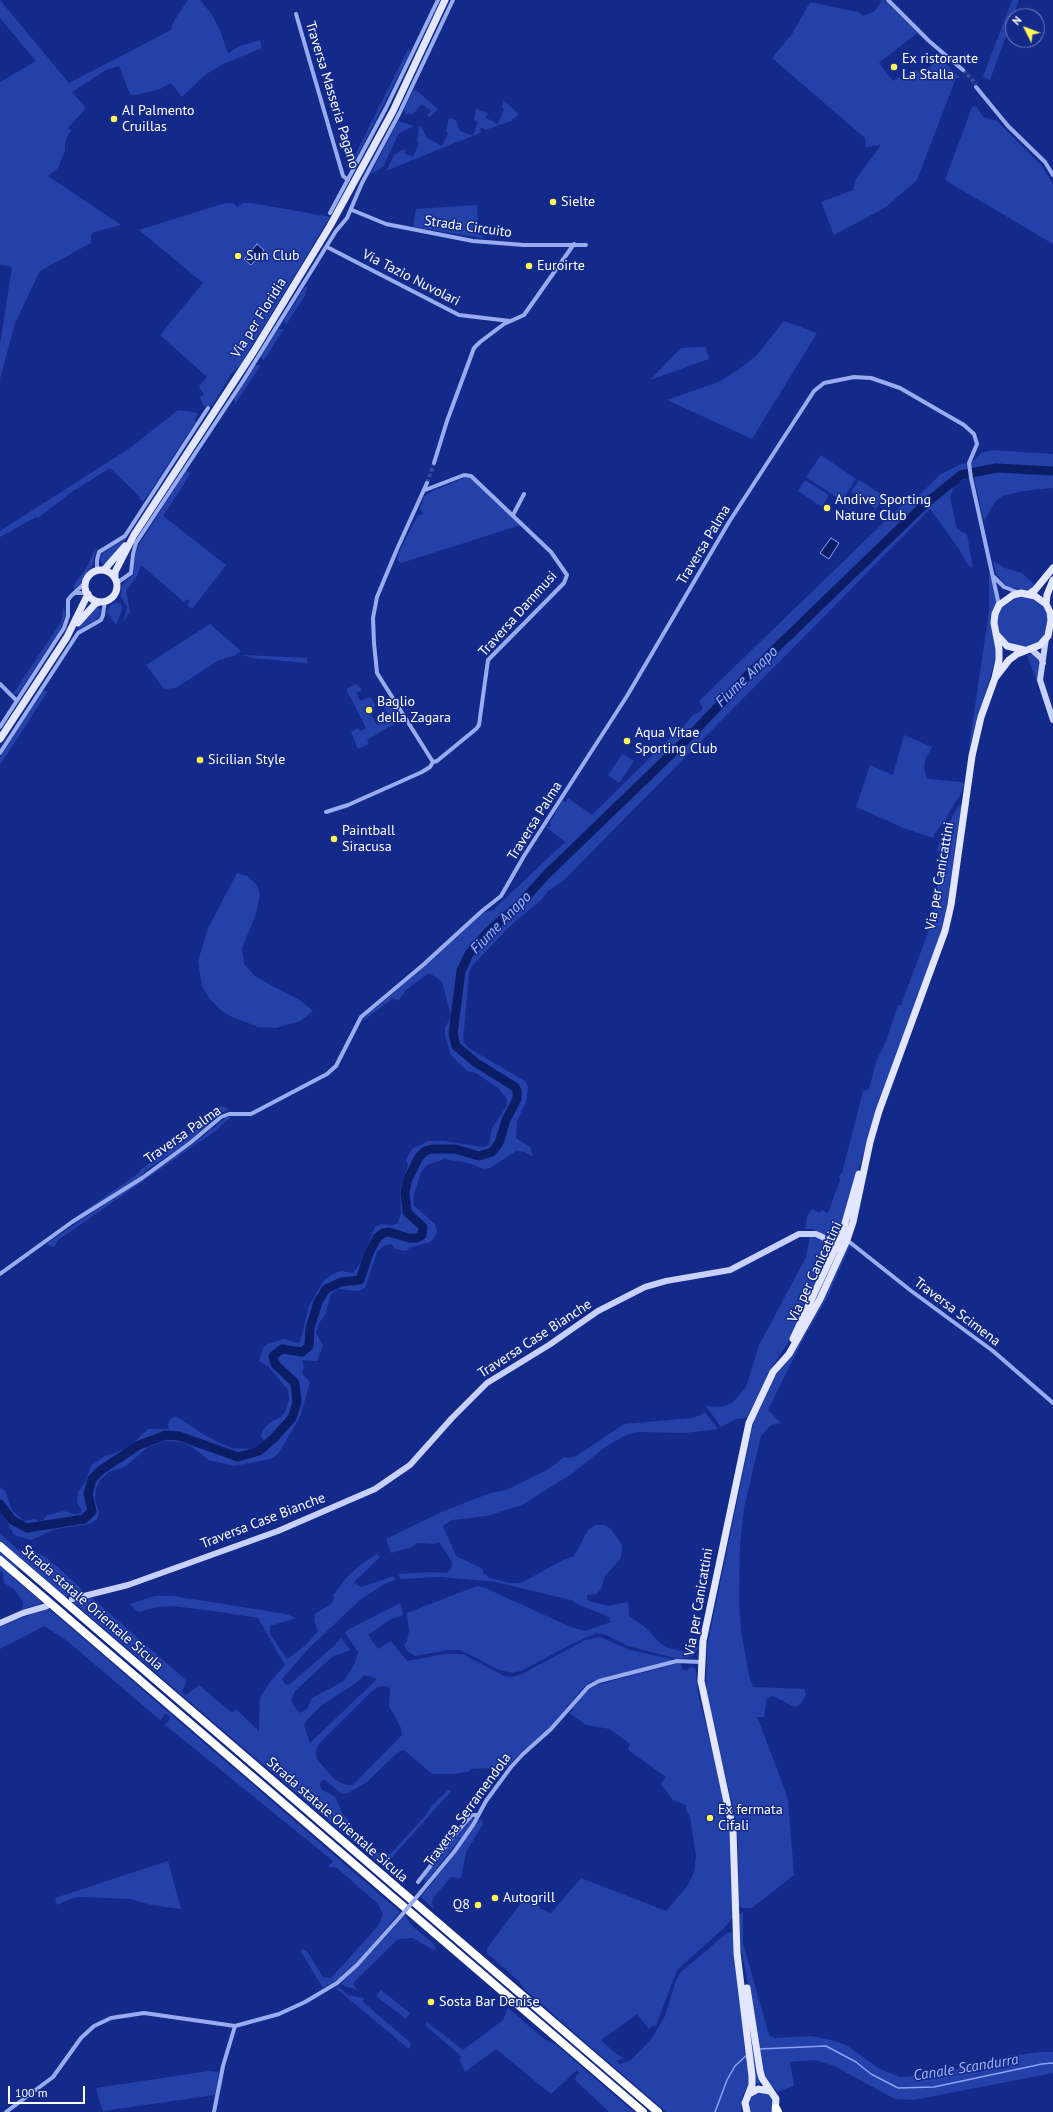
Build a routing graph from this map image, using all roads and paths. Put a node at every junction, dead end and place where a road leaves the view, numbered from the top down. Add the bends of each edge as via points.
1 (438, 0) edge
2 (445, 0) edge
3 (453, 0) edge
4 (888, 0) edge
5 (296, 14) dead end
6 (962, 72) tunnel mouth
7 (976, 85) tunnel mouth
8 (1053, 175) edge
9 (348, 180) junction
10 (352, 210) junction
11 (330, 213) dead end
12 (574, 244) junction
13 (586, 245) dead end
14 (327, 247) junction
15 (510, 321) junction
16 (208, 408) dead end
17 (434, 463) tunnel mouth
18 (427, 483) tunnel mouth
19 (424, 490) junction
20 (524, 494) dead end
21 (513, 514) junction
22 (134, 535) junction
23 (1053, 568) edge
24 (100, 570) junction
25 (991, 573) junction
26 (116, 580) junction
27 (1053, 580) edge
28 (85, 584) junction
29 (1025, 593) junction
30 (74, 594) junction
31 (87, 594) junction
32 (102, 602) junction
33 (1046, 604) junction
34 (999, 605) junction
35 (1051, 614) edge
36 (996, 632) junction
37 (1049, 635) edge
38 (67, 637) junction
39 (1028, 650) junction
40 (1043, 662) junction
41 (995, 678) junction
42 (0, 684) edge
43 (17, 701) junction
44 (1053, 720) edge
45 (0, 727) edge
46 (0, 739) edge
47 (0, 753) edge
48 (433, 762) junction
49 (326, 812) dead end
50 (870, 1142) junction
51 (852, 1199) junction
52 (847, 1240) junction
53 (837, 1244) junction
54 (0, 1274) edge
55 (820, 1299) junction
56 (782, 1360) junction
57 (1053, 1404) edge
58 (0, 1546) edge
59 (0, 1560) edge
60 (72, 1599) dead end
61 (47, 1606) dead end
62 (0, 1623) edge
63 (701, 1662) junction
64 (478, 1815) junction
65 (418, 1882) dead end
66 (737, 1953) junction
67 (235, 2026) junction
68 (770, 2091) junction
69 (748, 2096) junction
70 (746, 2110) edge
71 (776, 2111) edge
72 (6, 2112) edge
73 (214, 2112) edge
74 (643, 2112) edge
75 (658, 2112) edge

1 - 9 street
2 - 22 main road, Via per Floridia via 393,111 330,226 258,344
3 - 10 street via 399,114 362,183
4 - 6 street
5 - 9 street, Traversa Masseria Pagano via 342,176
7 - 8 street via 993,102 1002,119 1045,162
9 - 11 street
10 - 12 street, Strada Circuito via 386,224 450,238 524,245
10 - 14 street
12 - 13 street, Strada Circuito
12 - 15 street via 524,315
14 - 15 street, Via Tazio Nuvolari via 459,315
14 - 26 street via 243,381 136,543 131,573
15 - 17 street via 474,348
16 - 24 street via 125,536 99,552 97,560
18 - 19 street
19 - 21 street, Traversa Dammusi via 468,475 475,478
19 - 48 street via 377,597 373,618 377,673
20 - 21 street
21 - 48 street, Traversa Dammusi via 551,552 566,572 566,581 488,660 479,725
22 - 24 main road
22 - 26 main road via 115,572
23 - 29 main road via 1035,590
24 - 26 main road via 111,573
24 - 28 main road via 88,576
25 - 29 street via 1004,587
25 - 34 street
25 - 54 street, Traversa Palma via 971,478 969,463 977,444 971,431 900,388 871,378 854,376 824,382 818,387 729,522 631,689 524,856 506,891 361,1017 336,1066 327,1074 251,1114 229,1114 221,1117 142,1178 72,1222
26 - 32 main road via 115,595
27 - 33 main road
28 - 30 street
28 - 31 main road
29 - 33 main road via 1041,599
29 - 34 main road via 1005,599
30 - 31 street
30 - 43 street via 68,600 68,616 64,628
31 - 32 main road
31 - 38 main road
32 - 38 main road via 95,604
32 - 47 street via 101,620 78,633
33 - 35 main road
34 - 36 main road via 995,614
35 - 37 main road
36 - 39 main road via 1007,646
36 - 41 main road via 999,649
37 - 39 main road via 1040,645
37 - 40 street
38 - 46 main road
39 - 40 street
39 - 41 main road via 1009,660
40 - 44 street via 1041,684
41 - 50 main road, Via per Canicattini via 981,717 972,756 954,890 945,931
42 - 43 street
43 - 45 street
48 - 49 street, Traversa Dammusi via 430,767 416,775
50 - 51 main road, Via per Canicattini
50 - 52 main road, Via per Canicattini
51 - 52 street via 846,1230
51 - 53 main road, Via per Canicattini
52 - 53 street
52 - 55 main road, Via per Canicattini
52 - 57 street, Traversa Scimena via 993,1351
53 - 55 street via 838,1253
53 - 56 main road, Via per Canicattini
53 - 60 street, Traversa Case Bianche via 816,1234 799,1234 730,1270 653,1284 598,1311 487,1383 410,1466 375,1489 278,1531 128,1585
55 - 56 main road, Via per Canicattini via 789,1354
56 - 63 main road, Via per Canicattini via 772,1372 749,1423 703,1640
58 - 75 highway, Strada statale Orientale Sicula
59 - 74 highway, Strada statale Orientale Sicula
61 - 62 street
63 - 64 street, Traversa Serramendola via 677,1661 599,1681 588,1687 551,1730 511,1767
63 - 66 main road, Via per Canicattini via 705,1706 734,1830
64 - 65 street via 472,1816 456,1833
64 - 67 street, Traversa Serramendola, bridge via 454,1852 400,1917 337,1984 287,2011
66 - 68 main road via 748,1993 762,2078
66 - 69 main road via 751,2067 752,2084
67 - 72 street via 152,2013 112,2018 88,2029 52,2077
67 - 73 street via 223,2066
68 - 69 main road via 758,2089
68 - 71 main road via 776,2099
69 - 70 main road

